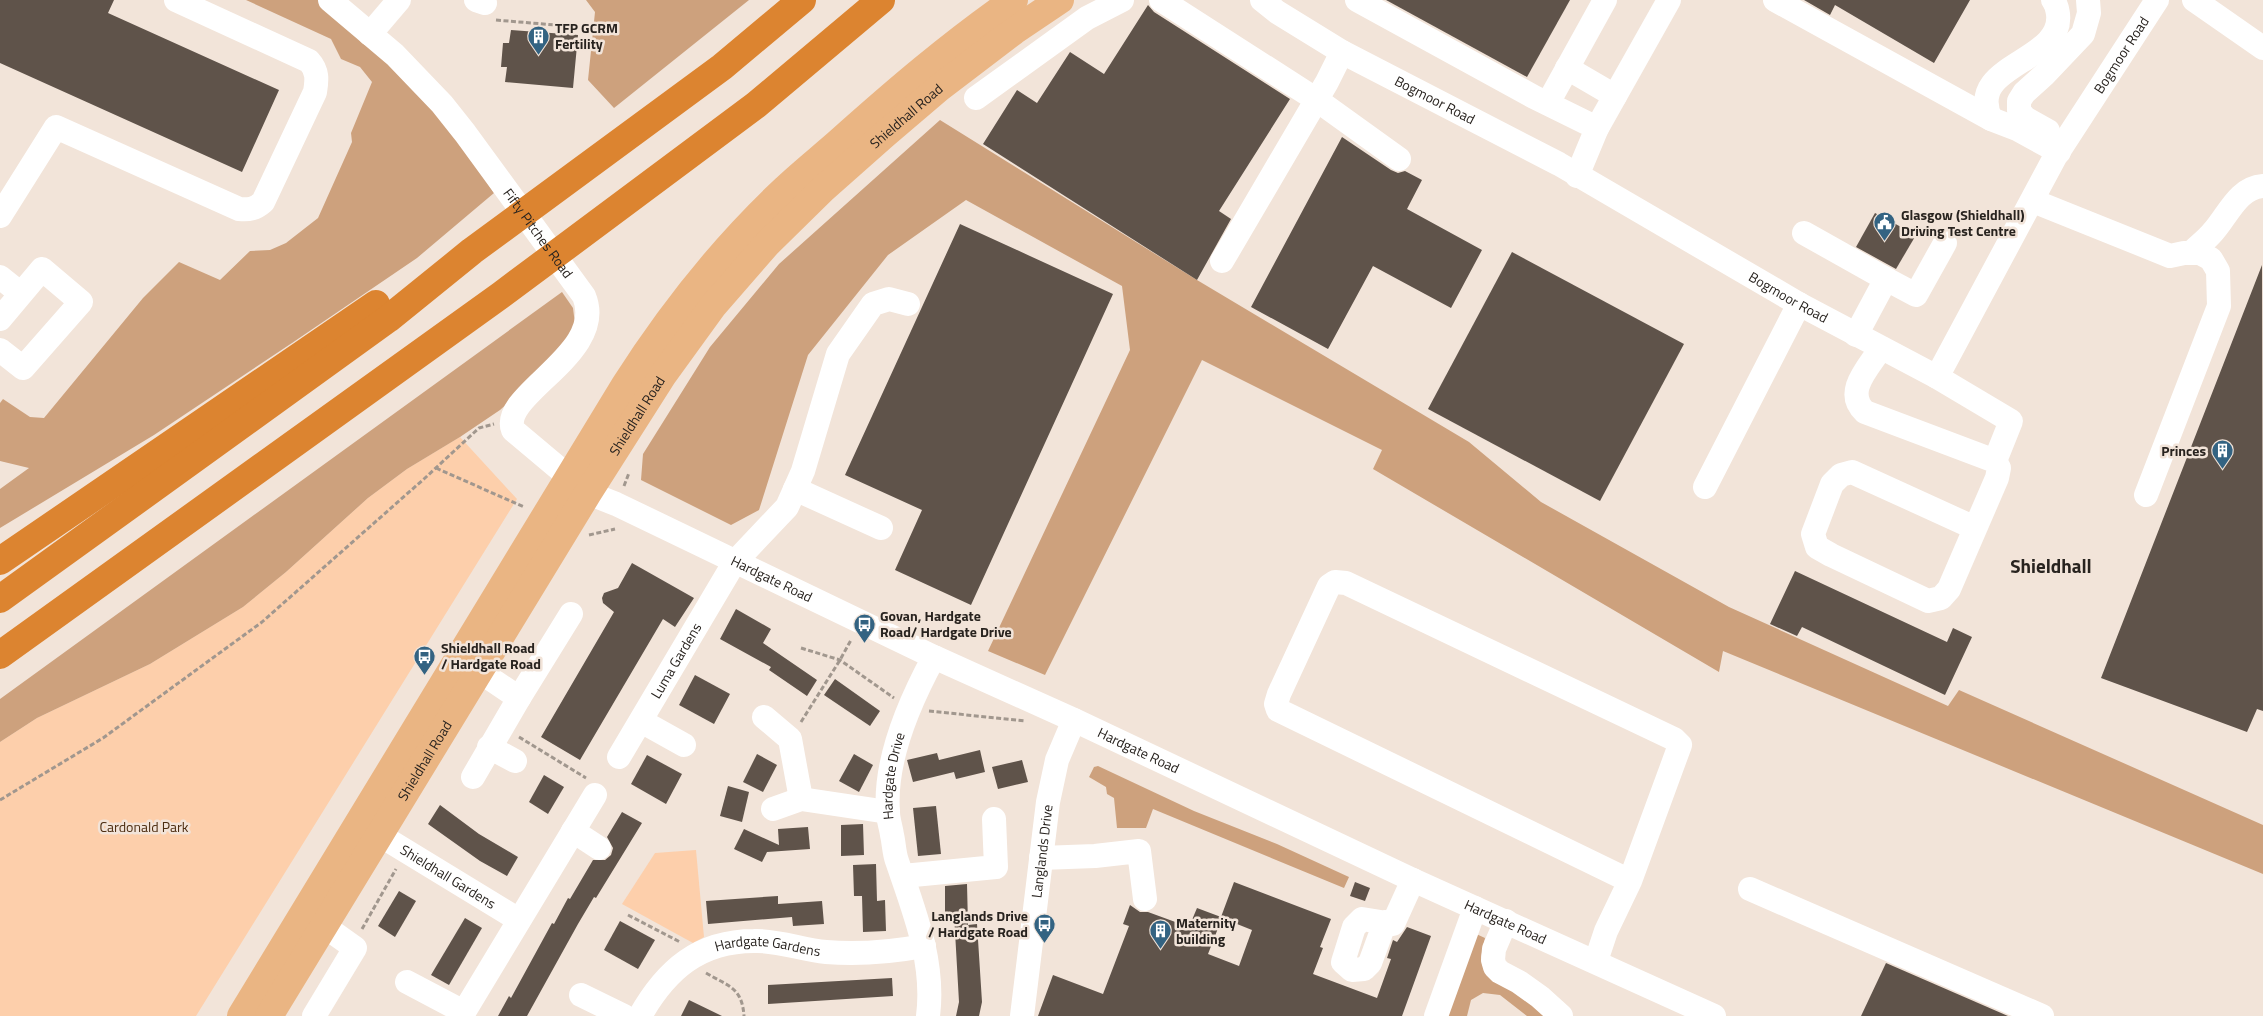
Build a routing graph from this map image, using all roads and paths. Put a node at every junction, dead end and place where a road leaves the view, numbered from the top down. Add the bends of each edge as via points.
1 (176, 0) edge
2 (330, 0) edge
3 (399, 0) edge
4 (802, 0) edge
5 (881, 0) edge
6 (1014, 0) edge
7 (1060, 0) edge
8 (1122, 0) edge
9 (1161, 0) edge
10 (1358, 0) edge
11 (1605, 0) edge
12 (1669, 0) edge
13 (1775, 0) edge
14 (2053, 0) edge
15 (2088, 0) edge
16 (2157, 0) edge
17 (2194, 0) edge
18 (1275, 4) edge
19 (485, 8) edge
20 (567, 26) dead end
21 (370, 34) junction
22 (2263, 48) edge
23 (1342, 52) junction
24 (1567, 68) junction
25 (1615, 96) junction
26 (976, 98) dead end
27 (1316, 100) junction
28 (1548, 103) junction
29 (1991, 119) junction
30 (1597, 128) junction
31 (2063, 146) junction
32 (849, 150) junction
33 (1399, 159) dead end
34 (1577, 176) junction
35 (2263, 186) edge
36 (2033, 201) junction
37 (0, 216) edge
38 (1804, 233) dead end
39 (1945, 243) dead end
40 (472, 251) junction
41 (2192, 252) junction
42 (1222, 262) dead end
43 (0, 277) edge
44 (1886, 279) junction
45 (20, 293) junction
46 (908, 304) dead end
47 (1799, 304) junction
48 (0, 319) edge
49 (1856, 335) junction
50 (1881, 348) junction
51 (0, 350) edge
52 (1937, 377) junction
53 (512, 419) junction
54 (1995, 462) junction
55 (632, 464) dead end
56 (578, 485) junction
57 (1705, 487) dead end
58 (795, 489) junction
59 (2146, 495) dead end
60 (616, 504) junction
61 (881, 528) dead end
62 (1975, 528) junction
63 (0, 562) edge
64 (734, 563) junction
65 (0, 599) edge
66 (571, 614) dead end
67 (860, 623) junction
68 (0, 656) edge
69 (934, 657) junction
70 (479, 671) junction
71 (519, 698) junction
72 (764, 717) dead end
73 (1074, 720) junction
74 (640, 721) junction
75 (501, 726) junction
76 (790, 739) junction
77 (684, 745) dead end
78 (489, 747) junction
79 (619, 757) dead end
80 (515, 761) dead end
81 (473, 777) dead end
82 (594, 789) joint
83 (801, 798) junction
84 (0, 800) edge
85 (773, 808) dead end
86 (888, 812) junction
87 (994, 819) dead end
88 (573, 831) junction
89 (378, 834) junction
90 (599, 848) dead end
91 (406, 851) junction
92 (1041, 858) junction
93 (903, 876) junction
94 (1414, 880) junction
95 (1630, 881) junction
96 (1750, 889) dead end
97 (1145, 899) dead end
98 (1475, 908) junction
99 (628, 914) dead end
100 (314, 919) junction
101 (519, 920) junction
102 (1506, 921) junction
103 (1385, 922) dead end
104 (924, 946) junction
105 (356, 948) junction
106 (693, 957) junction
107 (1596, 961) junction
108 (408, 982) dead end
109 (581, 995) dead end
110 (241, 1016) edge
111 (269, 1016) edge
112 (314, 1016) edge
113 (624, 1016) edge
114 (640, 1016) edge
115 (744, 1016) edge
116 (928, 1016) edge
117 (1024, 1016) edge
118 (1436, 1016) edge
119 (1561, 1016) edge
120 (1714, 1016) edge
121 (2042, 1016) edge

1 - 37 street via 309,61 314,67 318,79 315,92 263,202 249,210 239,209 56,127
2 - 21 street, Fifty Pitches Road
3 - 21 street
4 - 40 highway via 722,67
5 - 68 highway via 756,104 501,295
6 - 32 main road, Shieldhall Road via 954,42
7 - 32 main road, Shieldhall Road
8 - 26 street via 1087,18
9 - 27 street
10 - 28 street
11 - 24 street
12 - 25 street
13 - 29 street
14 - 29 street via 2057,4 2059,21 2054,34 1989,87 1986,109
15 - 31 street via 2089,13 2082,34 2019,101 2019,110 2025,118
16 - 31 street, Bogmoor Road
17 - 22 street
18 - 23 street, Bogmoor Road
19 - 20 path
21 - 53 street, Fifty Pitches Road via 416,76 465,133 588,304 584,334 522,403
23 - 27 street
23 - 34 street, Bogmoor Road
24 - 25 street
24 - 28 street
25 - 30 street
27 - 33 street
27 - 42 street
28 - 30 street
29 - 31 street
30 - 34 street
31 - 36 street, Bogmoor Road
32 - 56 main road, Shieldhall Road via 786,188 682,301 653,340
34 - 47 street, Bogmoor Road
35 - 41 street via 2237,199 2213,232
36 - 41 street via 2170,256
36 - 52 street, Bogmoor Road
38 - 44 street
39 - 44 street via 1916,295
40 - 63 highway via 377,304
40 - 65 highway via 388,318
41 - 59 street via 2211,258 2218,271 2219,306
43 - 45 street
44 - 49 street
45 - 48 street
45 - 51 street via 42,269 81,302 23,368
46 - 58 street, Luma Gardens via 889,299 874,304 838,354
47 - 49 street, Bogmoor Road
47 - 57 street
49 - 50 street, Bogmoor Road
50 - 52 street, Bogmoor Road
50 - 54 street via 1858,385 1855,392 1857,404 1865,412
52 - 54 street via 2011,421
53 - 56 street via 513,430
53 - 84 path via 479,428 262,622 103,738
54 - 62 street via 1999,468 1997,478
55 - 60 path
56 - 60 street, Hardgate Road
56 - 70 main road, Shieldhall Road
56 - 100 main road, Shieldhall Road
58 - 61 street
58 - 64 street, Luma Gardens via 787,507
60 - 64 street, Hardgate Road
62 - 62 street via 1949,589 1941,598 1928,602 1817,547 1813,534 1832,484 1841,475 1852,472
64 - 67 street, Hardgate Road
64 - 74 street, Luma Gardens
66 - 71 street
67 - 69 street, Hardgate Road
67 - 76 path
69 - 73 street, Hardgate Road
69 - 86 street, Hardgate Drive via 897,743 890,774
70 - 71 street
70 - 89 main road, Shieldhall Road
71 - 75 street
72 - 76 street
73 - 92 street, Langlands Drive via 1057,760
73 - 94 street, Hardgate Road
74 - 77 street
74 - 79 street, Luma Gardens
75 - 78 street
75 - 82 path
76 - 83 street
78 - 80 street
78 - 81 street
82 - 88 street
83 - 85 street
83 - 86 street
86 - 93 street, Hardgate Drive via 896,859
87 - 93 street via 996,867
88 - 90 street
88 - 101 street
89 - 91 street, Shieldhall Gardens
89 - 100 main road, Shieldhall Road
91 - 101 street, Shieldhall Gardens
91 - 105 path via 364,925
92 - 97 street via 1139,851
92 - 117 street, Langlands Drive
93 - 104 street, Hardgate Drive
94 - 98 street, Hardgate Road
94 - 103 street via 1392,924
95 - 95 street via 1678,755 1680,746 1674,739 1346,583 1335,582 1329,586 1279,694 1278,710
95 - 107 street
96 - 121 street
98 - 102 street, Hardgate Road
98 - 118 street
99 - 106 path
100 - 105 street
100 - 110 main road, Shieldhall Road
100 - 111 main road, Shieldhall Road
101 - 108 street via 464,1012
102 - 107 street, Hardgate Road
102 - 119 street via 1494,949 1495,967 1540,997
104 - 106 street, Hardgate Gardens via 856,954 754,940 715,947
104 - 116 street, Hardgate Drive
105 - 112 street
106 - 114 street, Hardgate Gardens via 660,984
106 - 115 path via 738,992
107 - 120 street, Hardgate Road
109 - 113 street

